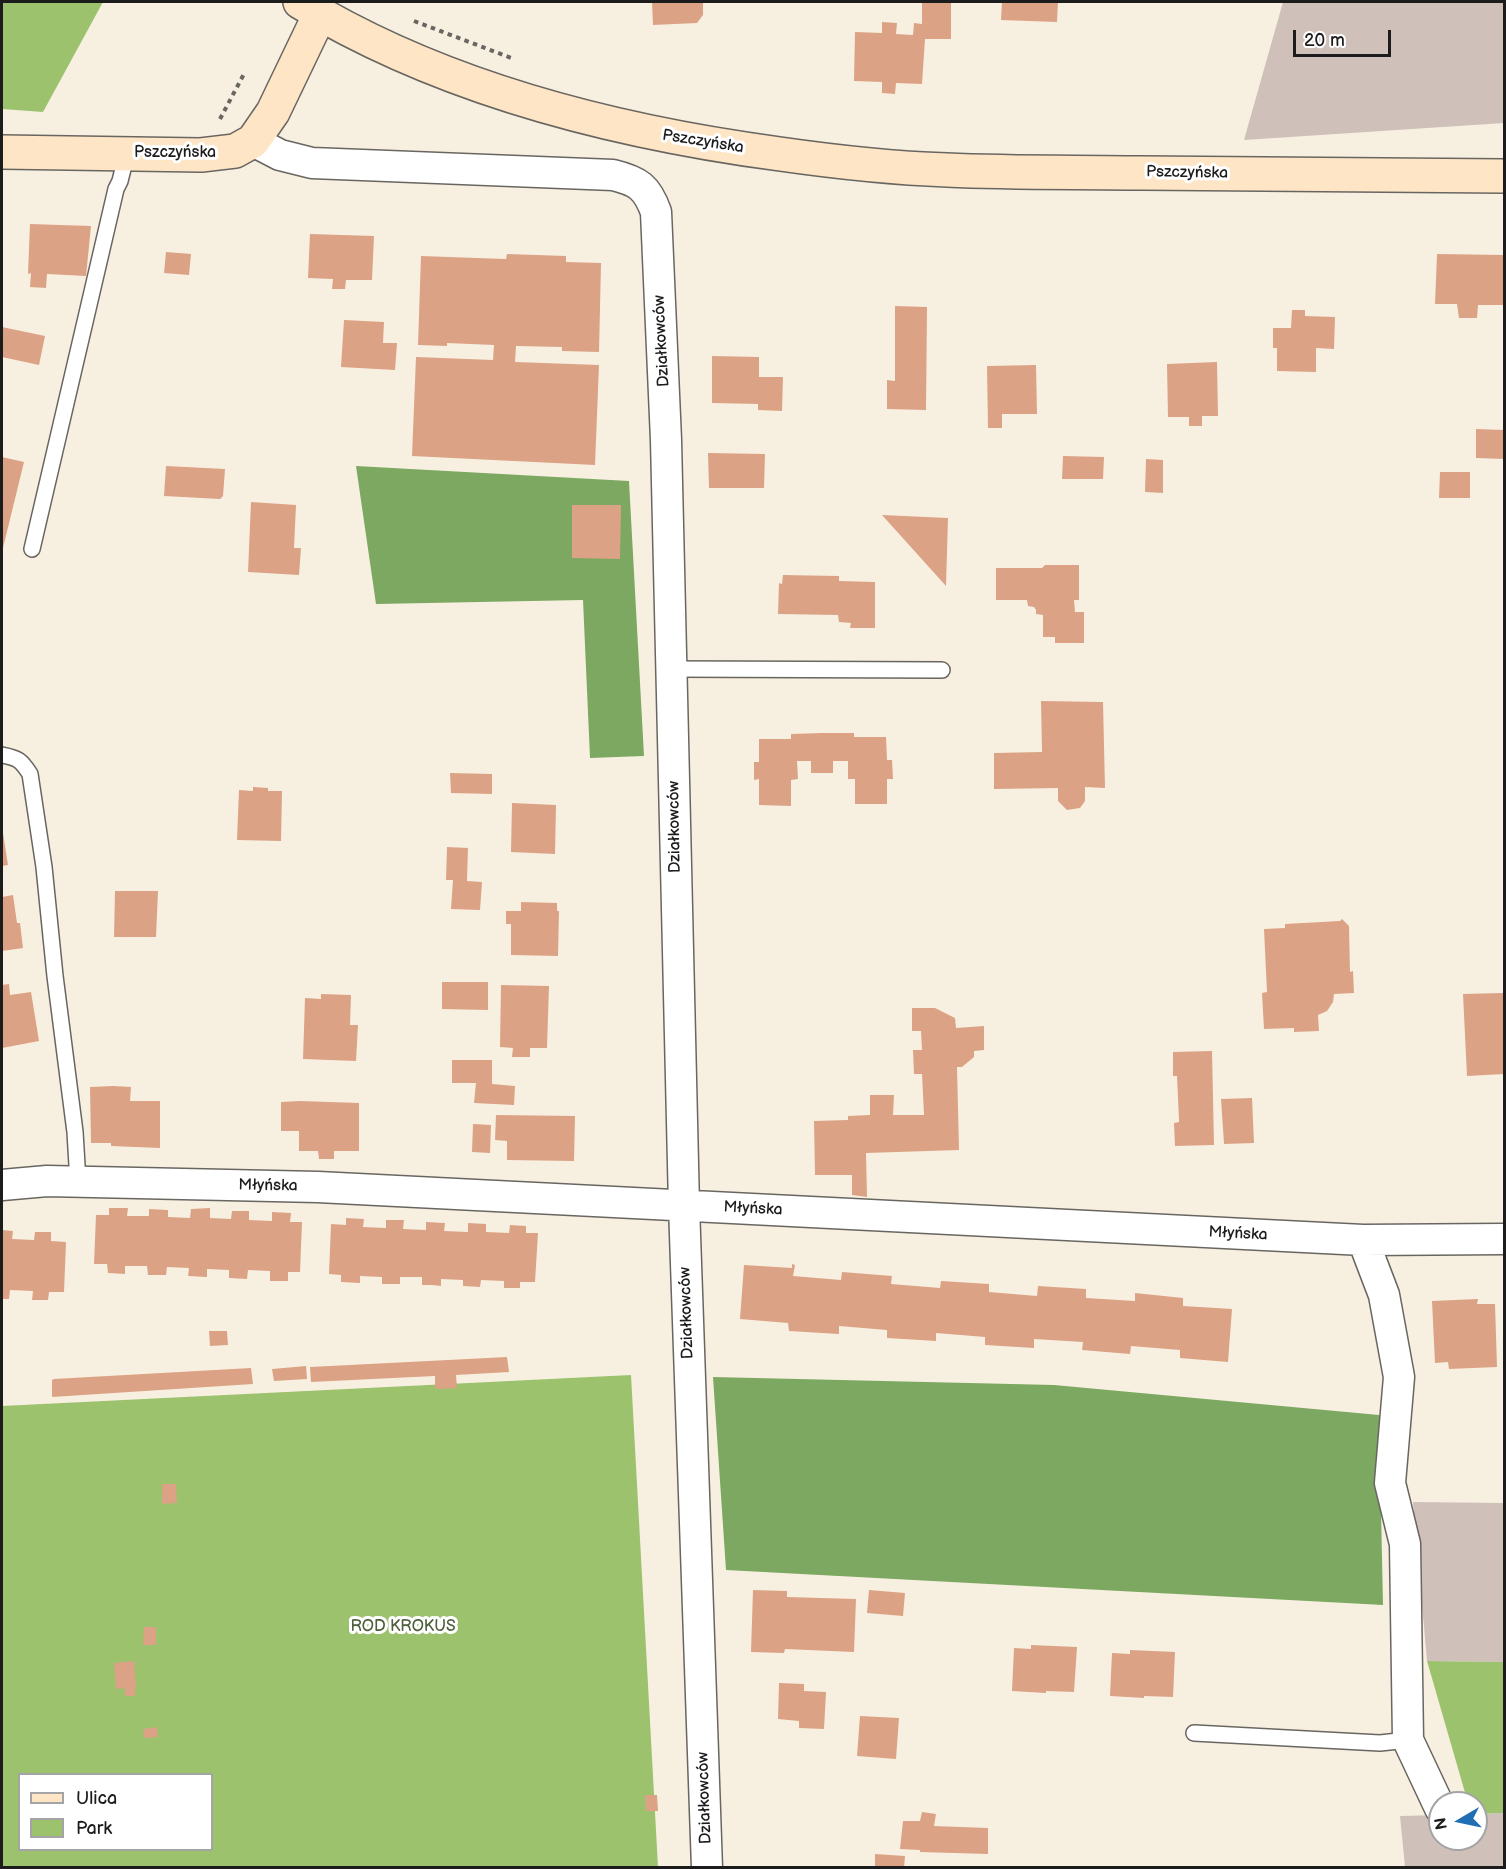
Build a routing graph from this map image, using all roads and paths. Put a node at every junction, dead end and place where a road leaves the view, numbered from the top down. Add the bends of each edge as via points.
1 (310, 8) edge
2 (408, 18) dead end
3 (516, 59) dead end
4 (253, 141) junction
5 (2, 152) edge
6 (127, 153) junction
7 (1504, 176) edge
8 (32, 549) dead end
9 (672, 669) junction
10 (942, 670) dead end
11 (2, 755) edge
12 (78, 1182) junction
13 (2, 1185) edge
14 (684, 1206) junction
15 (1504, 1239) edge
16 (1363, 1240) junction
17 (1194, 1733) dead end
18 (1408, 1740) junction
19 (1432, 1791) edge
20 (707, 1868) edge

1 - 4 main road, Pszczyńska via 273,112
1 - 7 main road, Pszczyńska via 400,53 540,105 622,128 770,153 947,170
2 - 3 path
4 - 6 main road, Pszczyńska via 235,151 201,156
4 - 9 street, Działkowców via 280,155 312,163 613,175 643,187 656,212
5 - 6 main road, Pszczyńska
6 - 8 lane
9 - 10 lane
9 - 14 street, Działkowców
11 - 12 lane via 16,758 30,774 44,867
12 - 13 street, Młyńska
12 - 14 street, Młyńska via 318,1187
14 - 16 street, Młyńska
14 - 20 street, Działkowców
15 - 16 street, Młyńska
16 - 18 street via 1384,1295 1399,1377 1390,1483 1405,1544
17 - 18 lane via 1380,1743
18 - 19 street

